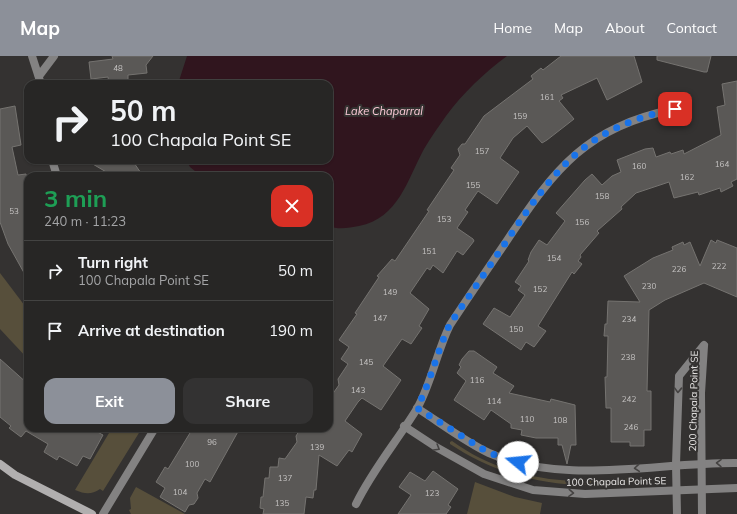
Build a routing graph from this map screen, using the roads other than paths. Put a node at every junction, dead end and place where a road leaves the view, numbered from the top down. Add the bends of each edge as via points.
1 (32, 56) edge
2 (54, 56) edge
3 (40, 80) edge
4 (675, 109) dead end
5 (417, 408) junction
6 (404, 426) junction
7 (153, 432) edge
8 (702, 462) junction
9 (737, 463) edge
10 (0, 464) edge
11 (676, 464) junction
12 (702, 488) junction
13 (737, 488) edge
14 (676, 490) junction
15 (356, 504) dead end
16 (92, 514) edge
17 (103, 514) edge
18 (677, 514) edge
19 (702, 514) edge

1 - 3 street
2 - 3 street
4 - 5 street via 636,119 607,132 583,148 552,176 450,324 429,383
5 - 6 street
11 -> 5 street, 100 Chapala Point SE via 598,471 532,466 489,453
6 -> 14 street, 100 Chapala Point SE via 484,474 533,490 585,494
6 - 15 street
7 - 17 street
9 -> 8 street, 100 Chapala Point SE
8 - 11 street, 100 Chapala Point SE
8 -> 11 street, 200 Chapala Point SE via 701,393 704,346 679,376
8 - 12 street
10 - 16 street via 15,476
11 - 14 street
12 - 13 street, 100 Chapala Point SE
12 - 14 street, 100 Chapala Point SE
12 - 19 street
14 - 18 street

